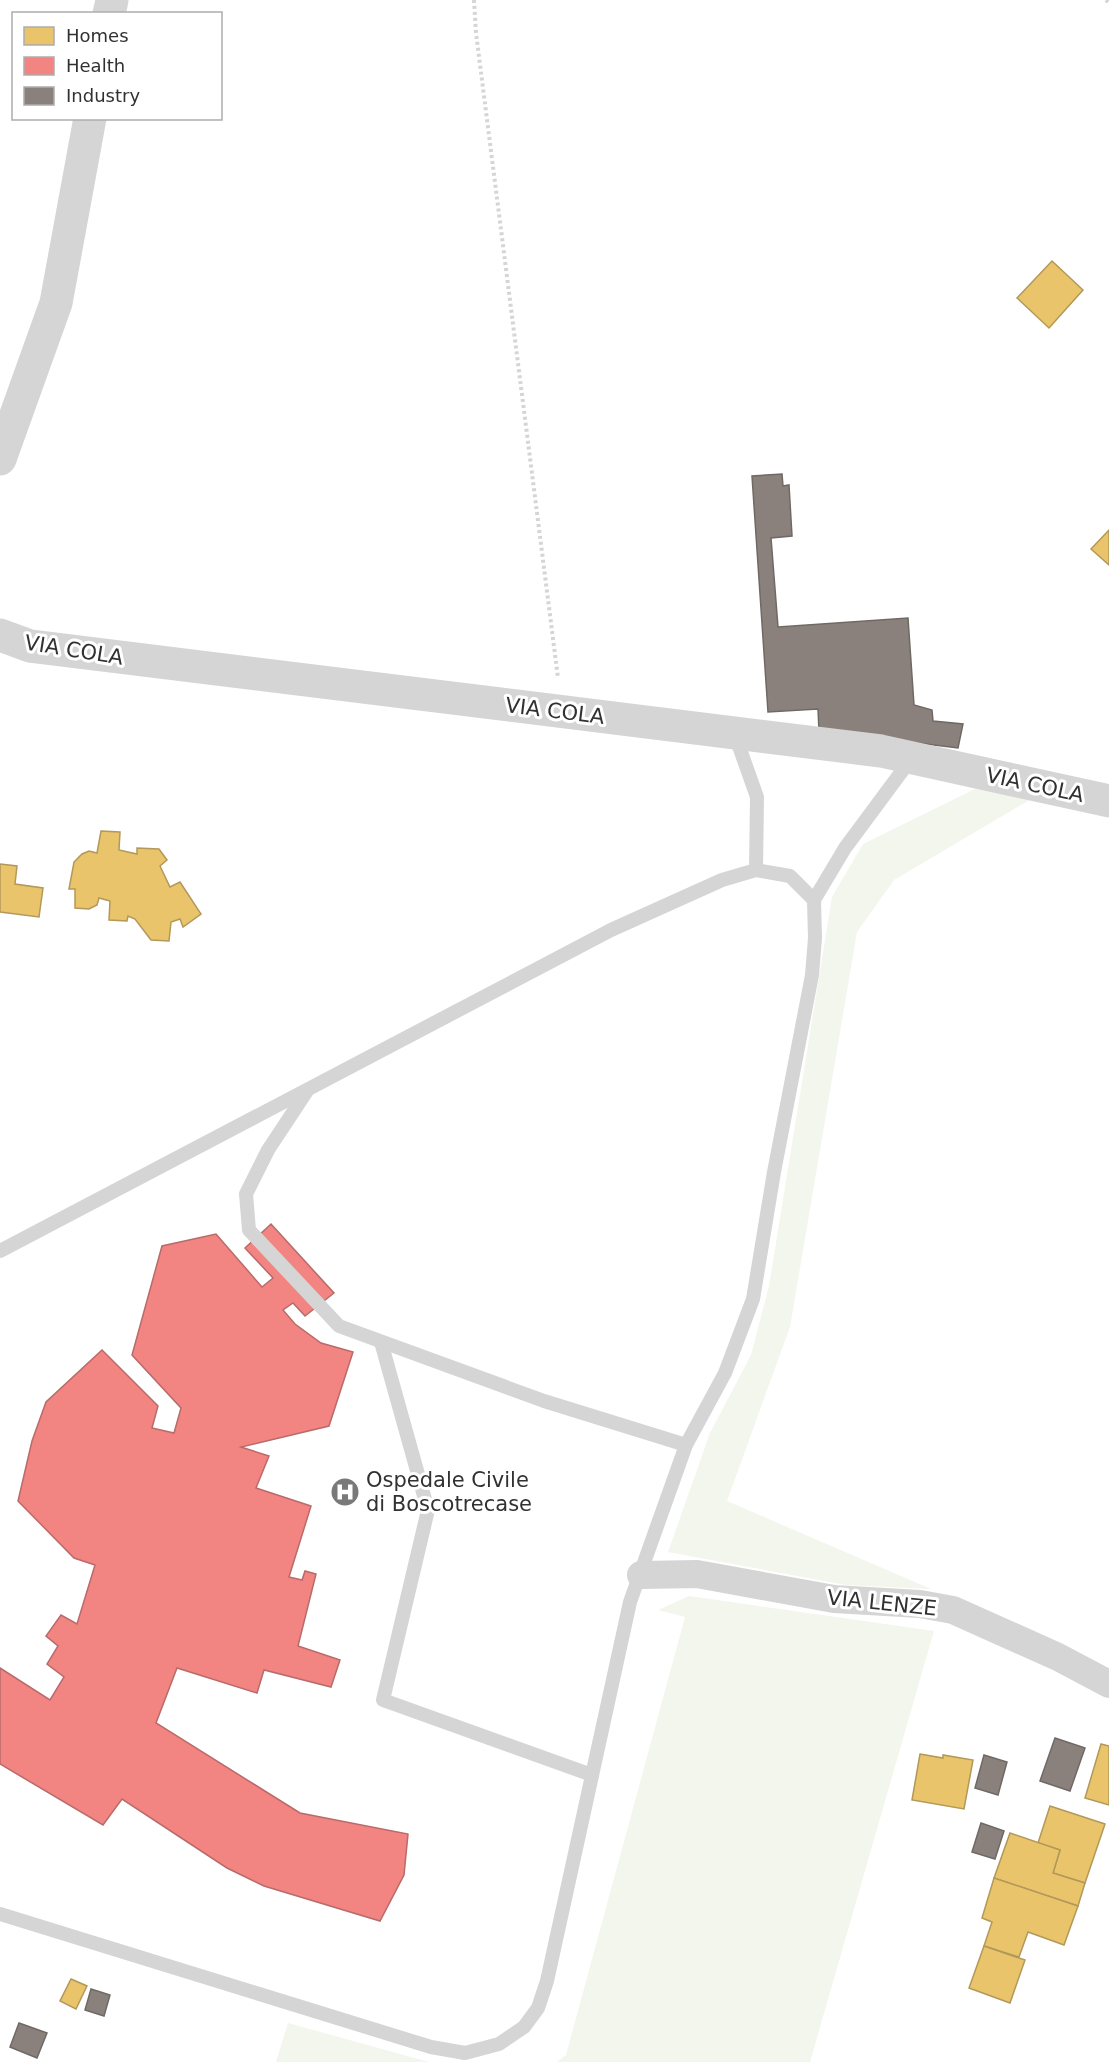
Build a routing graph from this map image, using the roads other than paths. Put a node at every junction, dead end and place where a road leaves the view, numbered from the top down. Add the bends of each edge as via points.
1 (90, 120) edge
2 (0, 459) edge
3 (0, 635) edge
4 (734, 733) junction
5 (912, 758) junction
6 (1109, 801) edge
7 (756, 870) junction
8 (813, 900) junction
9 (308, 1089) junction
10 (0, 1251) edge
11 (381, 1342) junction
12 (686, 1445) junction
13 (641, 1575) junction
14 (1109, 1684) edge
15 (592, 1775) junction
16 (0, 1914) edge

1 - 2 street via 56,303
3 - 4 street, VIA COLA via 30,646
4 - 5 street, VIA COLA
4 - 7 lane via 757,798
5 - 6 street, VIA COLA
5 - 8 lane via 845,848
7 - 8 lane via 790,876
7 - 9 lane via 722,880 611,930
8 - 12 lane via 812,975 753,1299 725,1373
9 - 10 lane
9 - 11 lane via 268,1150 246,1194 249,1230 339,1326
11 - 12 lane via 544,1401
11 - 15 lane via 428,1510 383,1700
12 - 13 lane
13 - 14 street, VIA LENZE via 696,1574 834,1599 953,1610
13 - 15 lane via 630,1602
15 - 16 lane via 550,1970 538,2008 524,2027 499,2044 465,2054 431,2047

